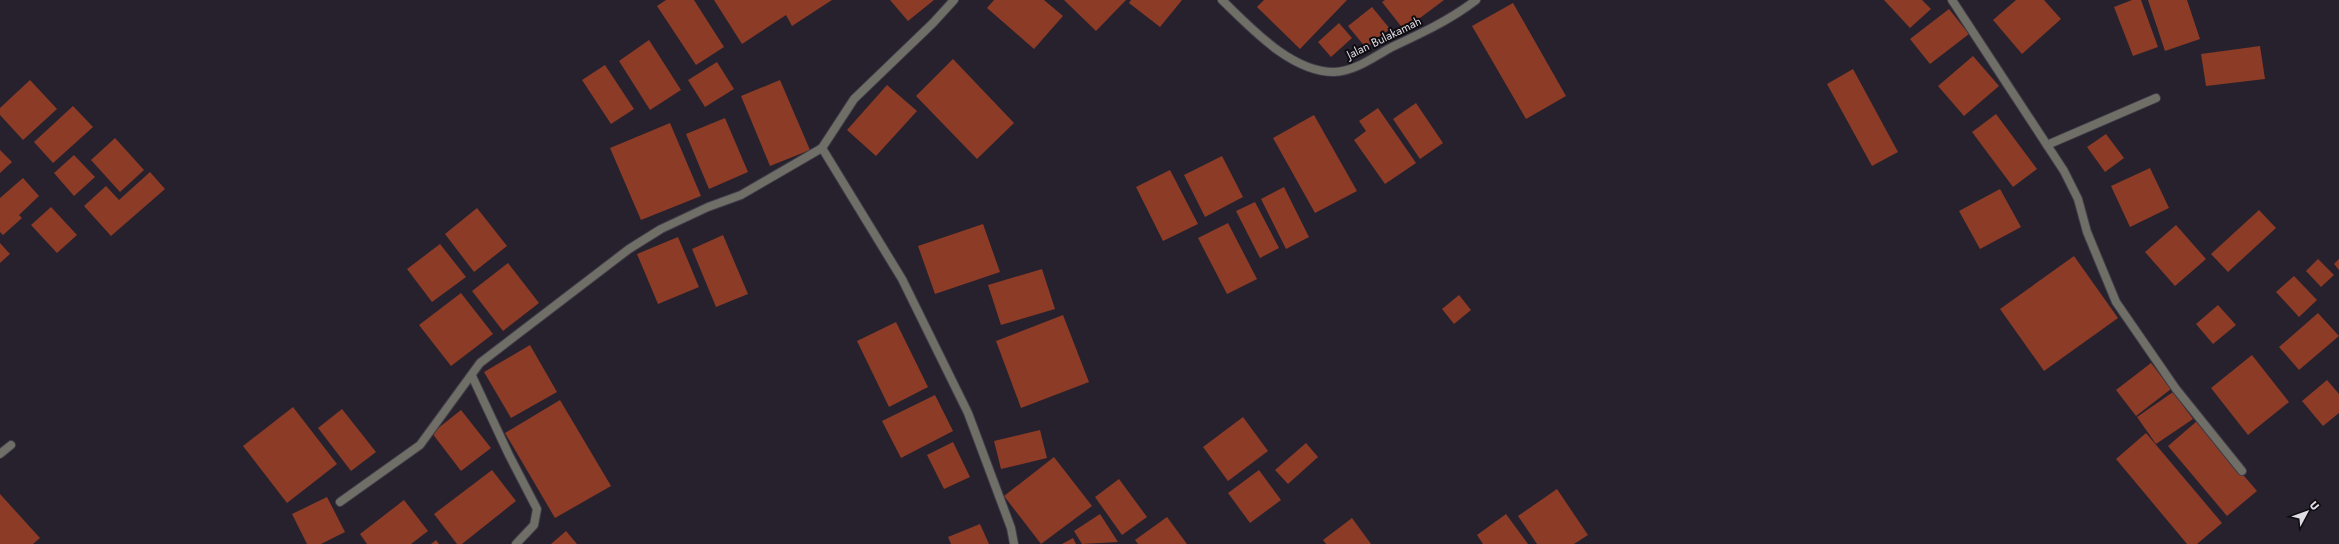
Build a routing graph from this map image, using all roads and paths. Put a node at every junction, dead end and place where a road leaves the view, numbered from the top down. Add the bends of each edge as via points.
1 (954, 0) edge
2 (1222, 0) edge
3 (1476, 0) edge
4 (1952, 0) edge
5 (2156, 98) dead end
6 (2047, 145) junction
7 (822, 148) junction
8 (472, 376) junction
9 (11, 445) dead end
10 (0, 454) edge
11 (2242, 471) dead end
12 (340, 502) dead end
13 (516, 544) edge
14 (1014, 544) edge

1 - 7 street via 854,99
2 - 3 street, Jalan Bulakamah via 1257,34 1291,61 1334,72 1355,67 1451,19
4 - 6 street
5 - 6 street
6 - 11 street via 2078,199 2088,232 2116,302 2176,389
7 - 8 street via 741,195 661,229 629,249 480,363
7 - 14 street via 902,279 968,413 1011,528
8 - 12 street via 420,445
8 - 13 street via 537,509 534,524
9 - 10 street

